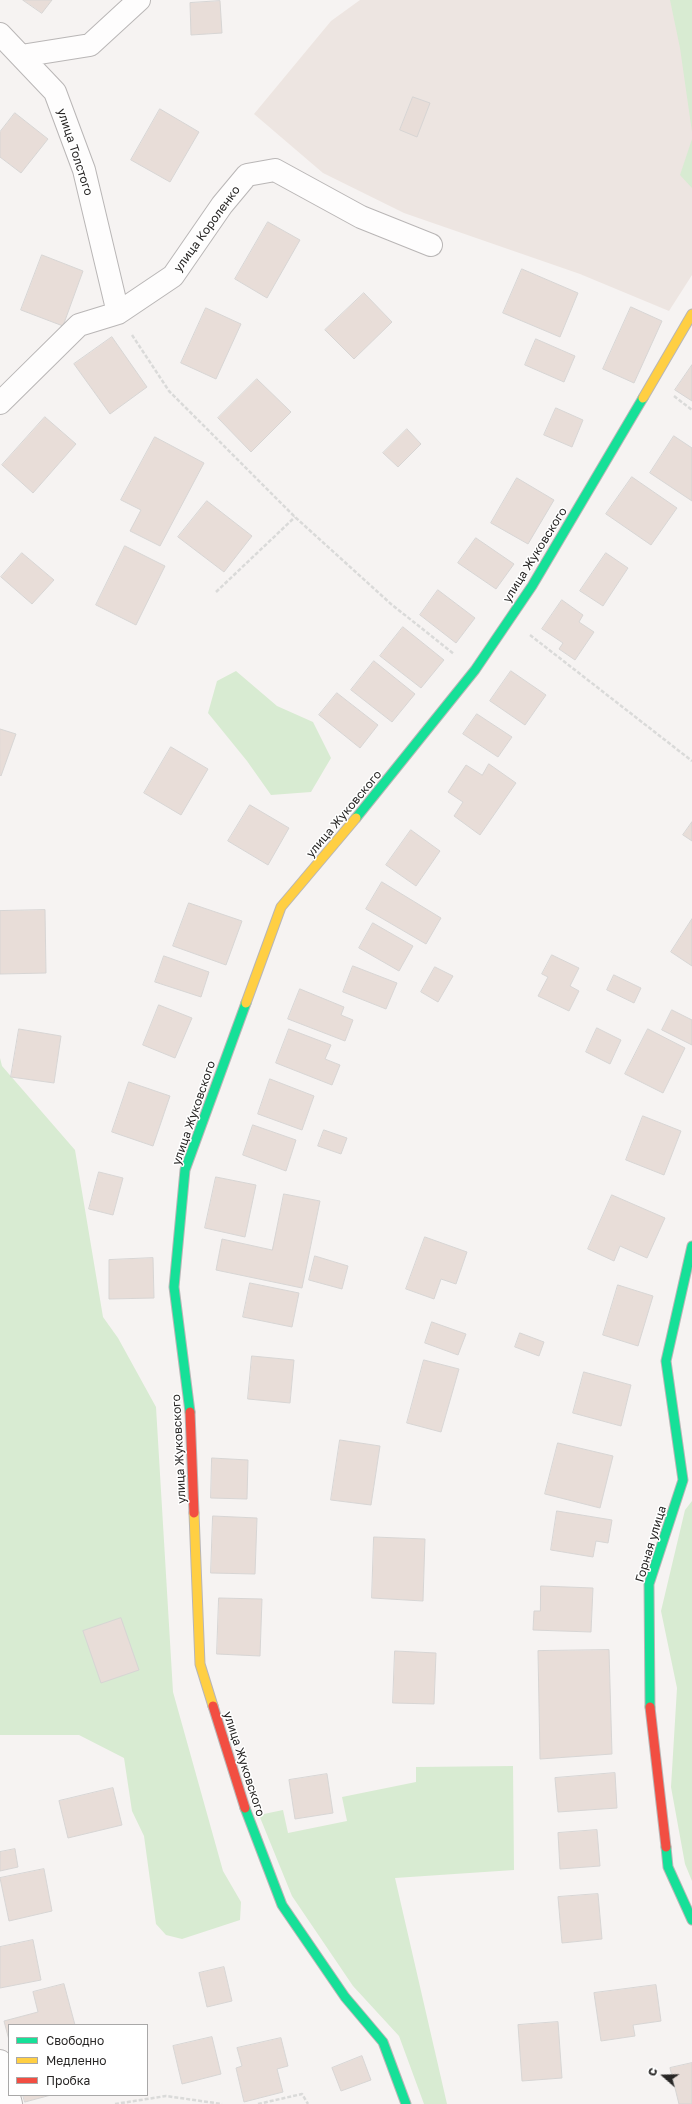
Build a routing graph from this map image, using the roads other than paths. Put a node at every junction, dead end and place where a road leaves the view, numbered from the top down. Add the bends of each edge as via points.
1 (139, 0) edge
2 (0, 34) edge
3 (21, 56) junction
4 (431, 245) dead end
5 (118, 312) junction
6 (692, 314) edge
7 (0, 403) edge
8 (692, 1246) edge
9 (688, 1476) edge
10 (692, 1920) edge
11 (0, 2061) edge
12 (8, 2092) edge
13 (406, 2104) edge

1 - 3 street via 90,45
2 - 3 street, улица Толстого
3 - 5 street, улица Толстого via 55,92 84,170
4 - 5 street, улица Короленко via 361,217 275,170 247,175 222,205 173,276
5 - 7 street, улица Короленко via 79,325
6 - 13 street, улица Жуковского via 532,586 475,670 385,784 281,907 185,1170 174,1287 190,1407 200,1664 246,1812 282,1905 345,1997 383,2042
8 - 9 street, Горная улица via 666,1361
9 - 10 street, Горная улица via 649,1584 649,1700 668,1867
11 - 12 street

